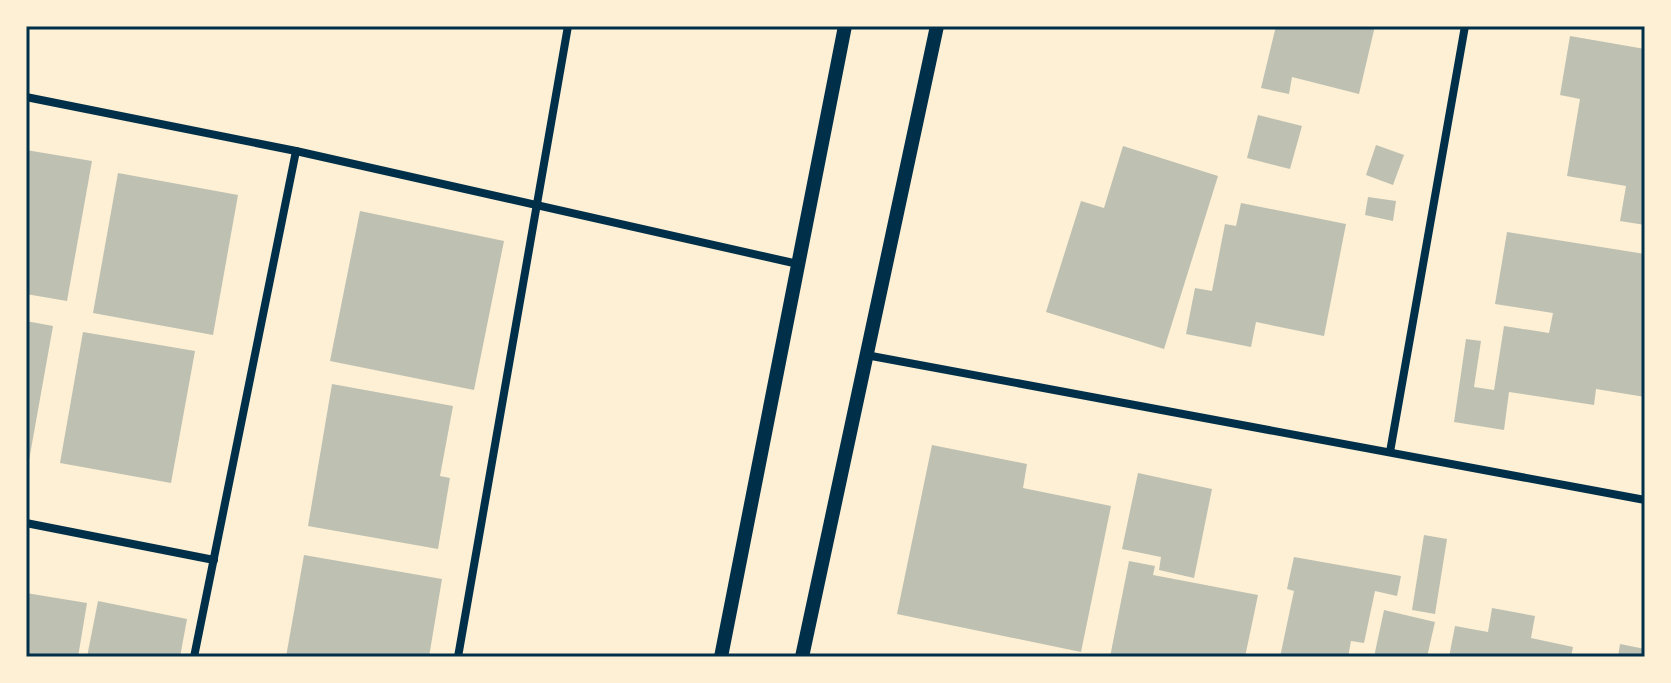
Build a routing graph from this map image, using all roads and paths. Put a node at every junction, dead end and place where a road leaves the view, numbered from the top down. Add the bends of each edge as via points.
1 (568, 26) edge
2 (845, 26) edge
3 (937, 26) edge
4 (1465, 26) edge
5 (26, 97) edge
6 (296, 151) junction
7 (537, 205) junction
8 (798, 264) junction
9 (866, 355) junction
10 (1390, 452) junction
11 (1645, 500) edge
12 (26, 523) edge
13 (214, 560) junction
14 (194, 657) edge
15 (458, 657) edge
16 (721, 657) edge
17 (802, 657) edge

1 - 7 street
2 - 8 street
3 - 9 street
4 - 10 street
5 - 6 street
6 - 7 street
6 - 13 street
7 - 8 street
7 - 15 street
8 - 16 street
9 - 10 street
9 - 17 street
10 - 11 street
12 - 13 street
13 - 14 street

